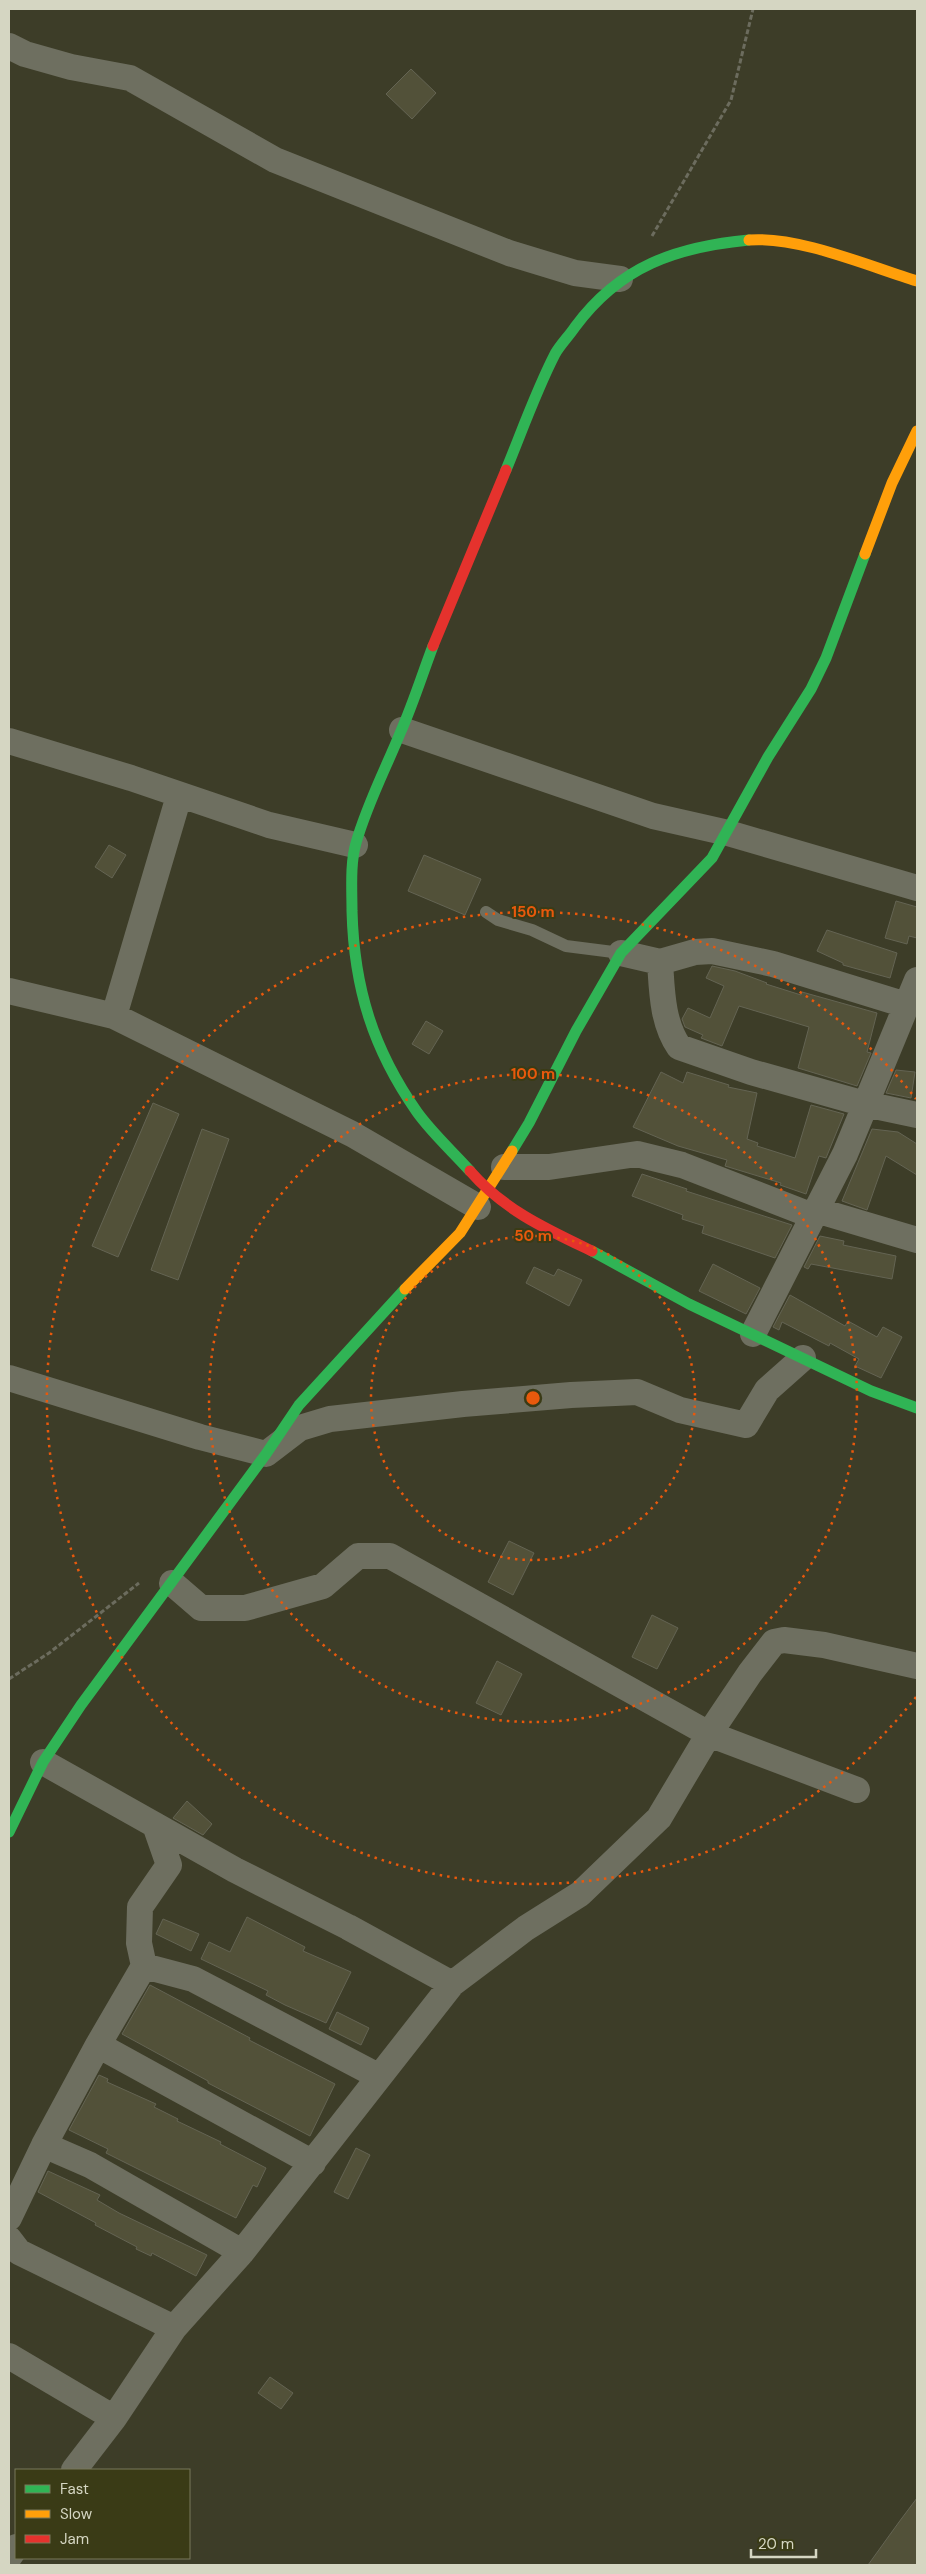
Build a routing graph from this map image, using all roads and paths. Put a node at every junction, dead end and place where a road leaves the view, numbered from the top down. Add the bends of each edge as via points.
1 (753, 9) edge
2 (9, 46) edge
3 (650, 241) dead end
4 (620, 279) junction
5 (917, 281) edge
6 (917, 432) edge
7 (402, 730) junction
8 (9, 740) edge
9 (180, 796) junction
10 (728, 833) junction
11 (355, 845) junction
12 (917, 888) edge
13 (486, 912) dead end
14 (620, 953) junction
15 (660, 962) junction
16 (9, 991) edge
17 (913, 993) edge
18 (114, 1016) junction
19 (865, 1104) junction
20 (917, 1115) edge
21 (504, 1167) junction
22 (483, 1200) junction
23 (814, 1213) junction
24 (917, 1240) edge
25 (753, 1334) junction
26 (804, 1358) junction
27 (9, 1378) edge
28 (917, 1408) edge
29 (266, 1454) junction
30 (145, 1580) dead end
31 (172, 1583) junction
32 (917, 1666) edge
33 (9, 1679) edge
34 (709, 1734) junction
35 (43, 1762) junction
36 (857, 1790) dead end
37 (155, 1825) junction
38 (9, 1832) edge
39 (144, 1966) junction
40 (452, 1984) junction
41 (98, 2046) junction
42 (378, 2076) junction
43 (44, 2145) junction
44 (313, 2163) junction
45 (9, 2218) edge
46 (9, 2238) edge
47 (242, 2252) junction
48 (174, 2328) junction
49 (9, 2356) edge
50 (114, 2418) junction
51 (75, 2469) edge

1 - 3 path via 731,100
2 - 4 street via 25,54 72,67 130,78 275,160 509,253 575,273
4 - 5 street via 656,260 688,250 762,239 795,243
4 - 7 street via 586,312 553,360 479,531
6 - 10 street via 892,483 826,658
7 - 10 street via 653,816
7 - 11 street via 373,794
8 - 9 street
9 - 11 street via 269,825
9 - 18 street
10 - 12 street
10 - 14 street via 704,867
11 - 22 street via 353,948 361,996 373,1033 418,1114
13 - 14 lane via 498,920 532,930 566,946
14 - 15 street
14 - 21 street
15 - 17 street via 695,952 712,951
15 - 19 street via 664,1012 668,1028 679,1047 751,1072
16 - 18 street
17 - 19 street
18 - 22 street
19 - 20 street
19 - 23 street via 845,1154
21 - 22 street
21 - 23 street via 549,1167 637,1154 682,1164
22 - 25 street via 606,1258 689,1304
22 - 29 street via 460,1233 299,1405
23 - 24 street
23 - 25 street
25 - 26 street
26 - 28 street via 871,1391
26 - 29 street via 767,1390 746,1425 680,1410 637,1392 571,1395 330,1419 300,1428
27 - 29 street
29 - 31 street
30 - 33 path via 49,1653
31 - 34 street via 201,1608 245,1608 323,1586 358,1556 390,1556
31 - 35 street
32 - 34 street via 824,1645 778,1640 764,1654
34 - 36 street
34 - 40 street via 659,1818 580,1894 526,1928
35 - 37 street
35 - 38 street
37 - 39 street via 169,1865 140,1907 139,1943
37 - 40 street
39 - 41 street
39 - 42 street via 193,1979
40 - 42 street
41 - 43 street
41 - 44 street
42 - 44 street
43 - 45 street
43 - 47 street via 90,2165
44 - 47 street
46 - 48 street via 19,2252
47 - 48 street
48 - 50 street
49 - 50 street
50 - 51 street

